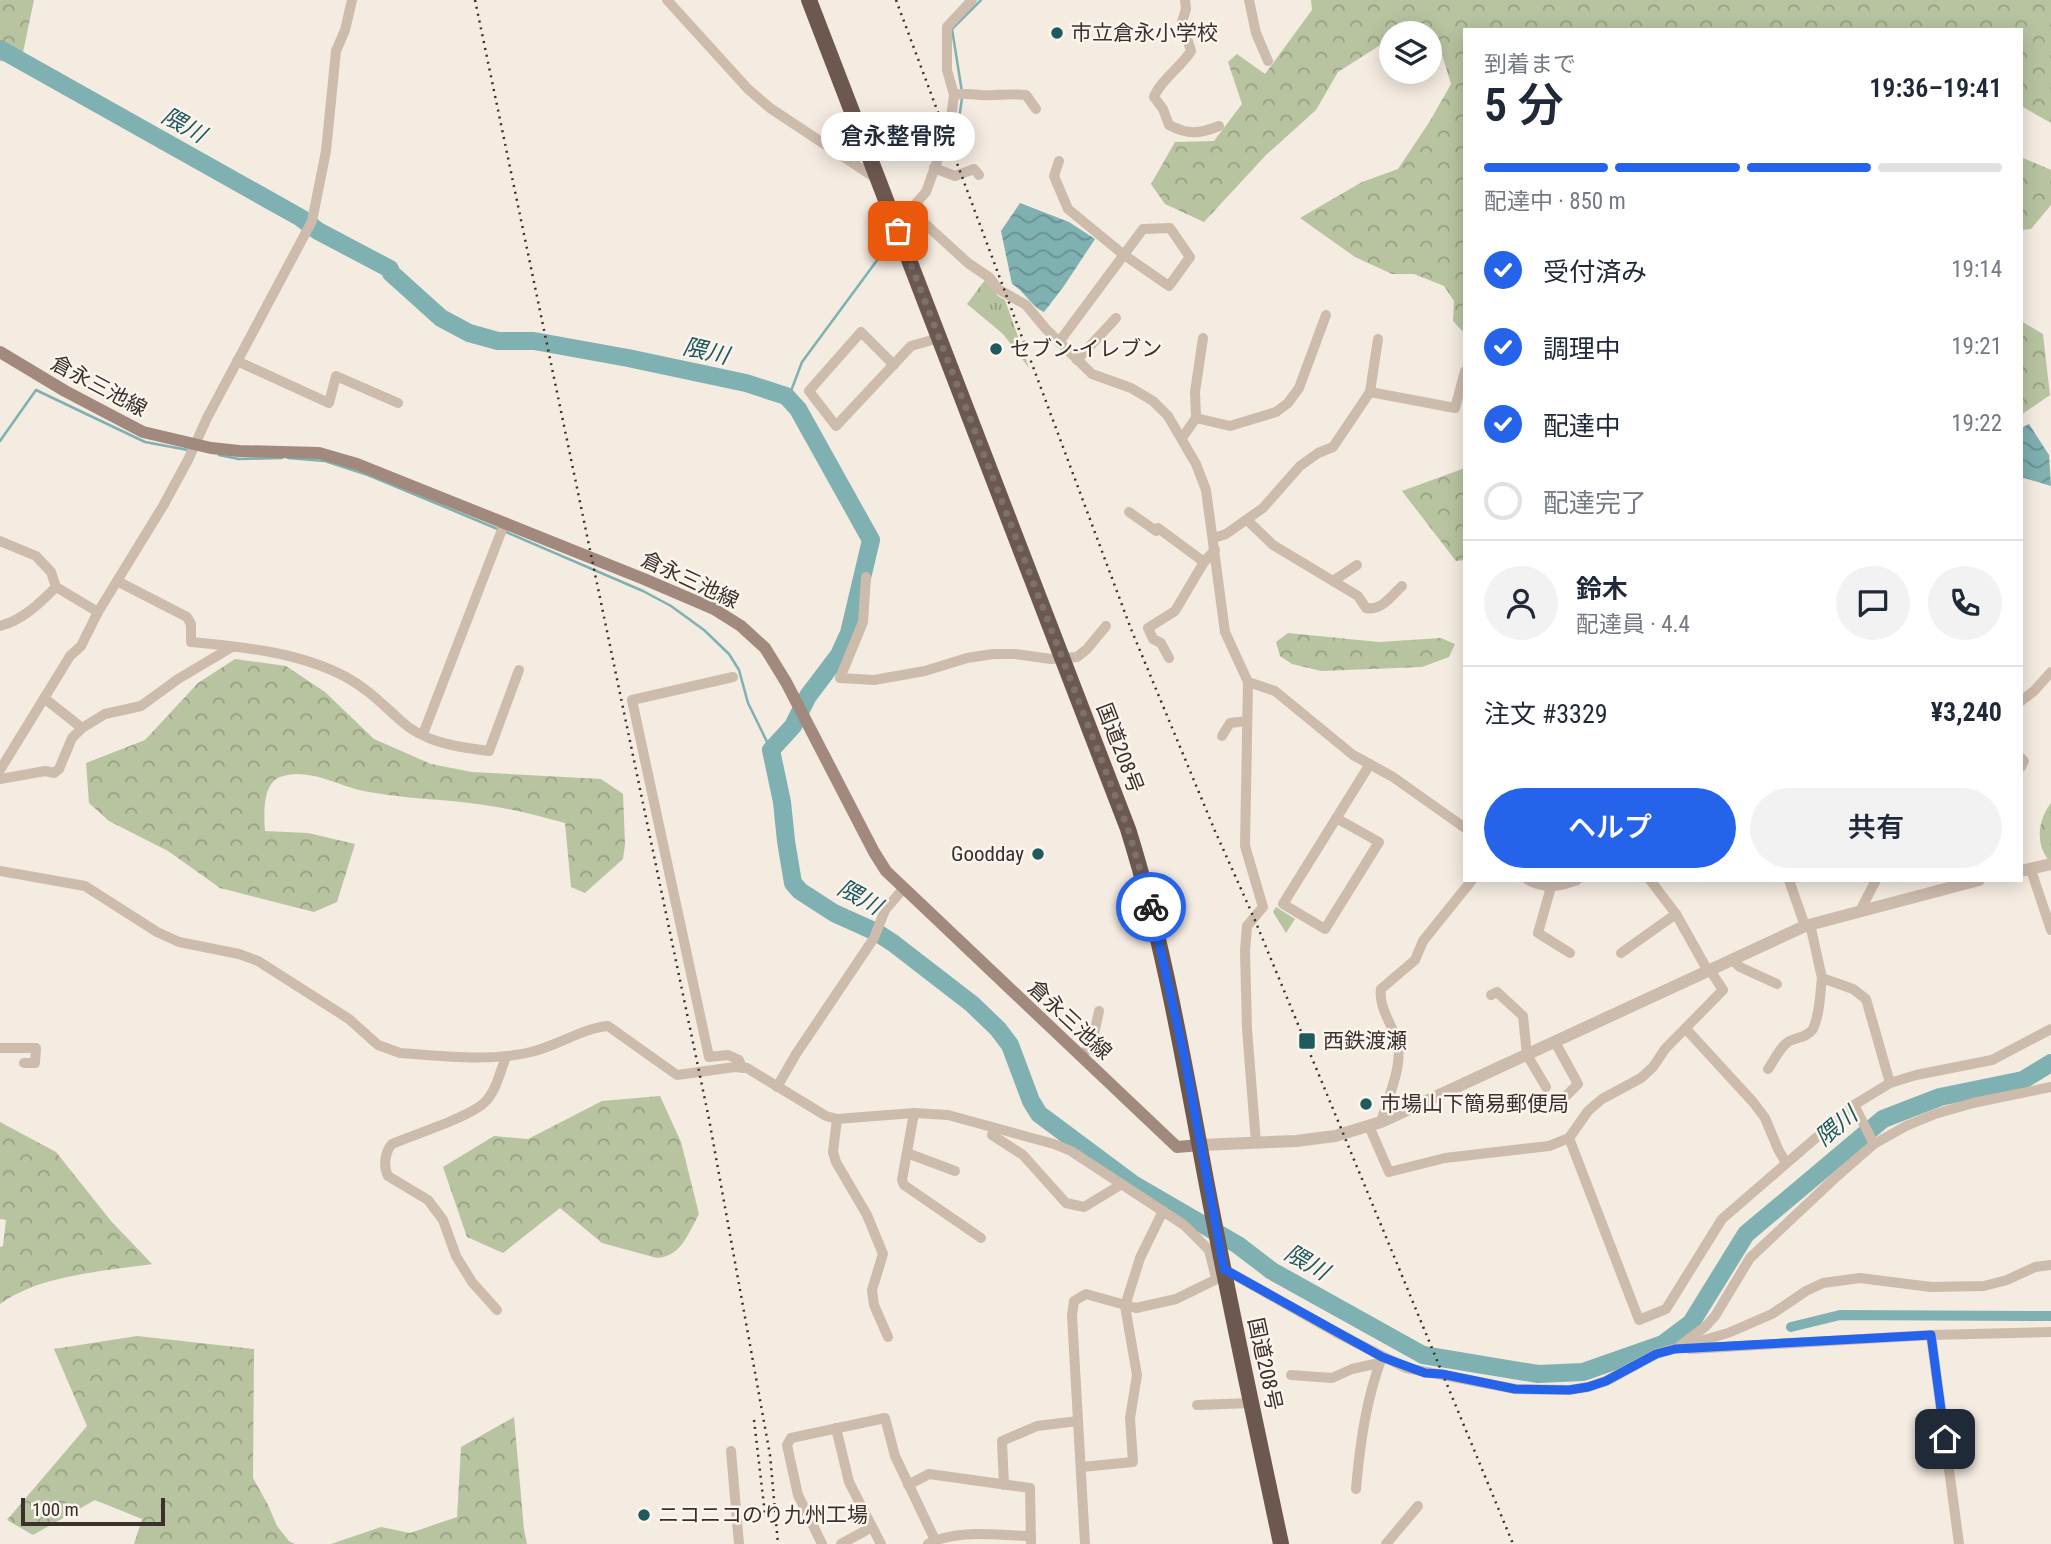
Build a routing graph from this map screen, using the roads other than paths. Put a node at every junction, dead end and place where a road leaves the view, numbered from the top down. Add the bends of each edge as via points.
1 (352, 0) edge
2 (667, 0) edge
3 (809, 0) edge
4 (972, 0) edge
5 (1185, 0) edge
6 (1249, 0) edge
7 (1268, 61) dead end
8 (954, 95) junction
9 (1036, 109) dead end
10 (1219, 126) dead end
11 (1059, 161) dead end
12 (934, 168) junction
13 (979, 175) dead end
14 (878, 179) junction
15 (910, 210) junction
16 (897, 229) junction
17 (1125, 255) junction
18 (1326, 315) dead end
19 (1116, 318) dead end
20 (939, 338) junction
21 (1203, 338) dead end
22 (1378, 338) dead end
23 (1059, 342) junction
24 (0, 352) edge
25 (1077, 360) junction
26 (237, 361) junction
27 (894, 365) junction
28 (1463, 378) edge
29 (1370, 392) junction
30 (398, 403) dead end
31 (1196, 418) junction
32 (1182, 438) junction
33 (195, 444) junction
34 (1129, 512) dead end
35 (1247, 520) junction
36 (505, 522) junction
37 (1214, 538) junction
38 (0, 541) edge
39 (1215, 550) junction
40 (1204, 562) junction
41 (1357, 565) dead end
42 (866, 577) dead end
43 (117, 581) junction
44 (1333, 581) junction
45 (1402, 586) dead end
46 (56, 587) junction
47 (98, 612) junction
48 (0, 625) edge
49 (1106, 626) dead end
50 (232, 647) junction
51 (1169, 658) dead end
52 (1063, 659) junction
53 (519, 670) dead end
54 (2051, 672) edge
55 (733, 677) dead end
56 (1248, 682) junction
57 (44, 698) junction
58 (2023, 699) edge
59 (1247, 721) junction
60 (82, 728) junction
61 (423, 734) junction
62 (1222, 736) dead end
63 (1370, 764) junction
64 (0, 770) edge
65 (0, 779) edge
66 (1336, 818) junction
67 (1463, 827) edge
68 (2051, 864) edge
69 (0, 871) edge
70 (2026, 871) edge
71 (1470, 882) edge
72 (1532, 882) edge
73 (1572, 882) edge
74 (1652, 882) edge
75 (1790, 882) edge
76 (1874, 882) edge
77 (1971, 882) edge
78 (1551, 887) junction
79 (903, 889) junction
80 (1860, 911) junction
81 (1676, 914) junction
82 (1807, 925) junction
83 (2051, 930) edge
84 (1570, 953) dead end
85 (1621, 953) dead end
86 (1732, 960) junction
87 (1709, 971) junction
88 (1822, 978) junction
89 (1777, 984) dead end
90 (1491, 995) dead end
91 (1099, 1012) dead end
92 (1686, 1029) junction
93 (2051, 1029) edge
94 (1555, 1042) junction
95 (0, 1048) edge
96 (1527, 1055) junction
97 (506, 1057) junction
98 (1081, 1057) junction
99 (24, 1063) dead end
100 (742, 1068) junction
101 (1768, 1069) dead end
102 (1890, 1083) junction
103 (777, 1087) junction
104 (1546, 1087) dead end
105 (2051, 1087) edge
106 (1854, 1105) junction
107 (1553, 1109) dead end
108 (914, 1113) junction
109 (837, 1119) junction
110 (1375, 1124) junction
111 (994, 1129) junction
112 (1569, 1138) junction
113 (1872, 1140) junction
114 (1256, 1143) junction
115 (1200, 1145) junction
116 (906, 1153) junction
117 (1786, 1163) junction
118 (955, 1171) dead end
119 (1122, 1184) junction
120 (1163, 1211) junction
121 (981, 1238) dead end
122 (2051, 1265) edge
123 (1222, 1272) junction
124 (1125, 1306) junction
125 (497, 1310) dead end
126 (2051, 1332) edge
127 (1931, 1335) junction
128 (888, 1337) dead end
129 (1675, 1349) junction
130 (1380, 1360) junction
131 (1291, 1374) dead end
132 (1252, 1404) junction
133 (1198, 1405) dead end
134 (1078, 1421) junction
135 (836, 1429) junction
136 (731, 1451) dead end
137 (1082, 1467) junction
138 (908, 1485) junction
139 (1004, 1485) junction
140 (1356, 1489) dead end
141 (1418, 1506) dead end
142 (872, 1527) junction
143 (1031, 1540) edge
144 (932, 1542) edge
145 (739, 1544) edge
146 (822, 1544) edge
147 (841, 1544) edge
148 (881, 1544) edge
149 (1085, 1544) edge
150 (1281, 1544) edge
151 (1386, 1544) edge
152 (1959, 1544) edge

1 - 26 street via 336,51 326,151 312,221
2 - 14 street via 762,102
3 - 14 highway, 国道208号
4 - 8 street via 947,27 947,70
5 - 10 street via 1182,22 1191,51 1154,97 1169,125 1184,133
6 - 7 street
8 - 9 street via 1026,95
8 - 12 street via 950,126
11 - 17 street via 1054,176 1068,209
12 - 13 street via 956,176 974,169
12 - 15 street via 926,192
14 - 16 highway, 国道208号
15 - 16 street
15 - 23 street via 998,289 1026,305
16 - 20 highway, 国道208号
17 - 17 street via 1143,229 1170,228 1190,257 1169,286
17 - 23 street
18 - 31 street via 1299,388 1288,403 1276,412 1230,426
19 - 25 street
20 - 27 street via 911,346
20 - 52 highway, 国道208号
21 - 31 street
22 - 29 street
23 - 25 street
24 - 33 main road, 倉永三池線 via 121,422
25 - 32 street via 1092,374 1131,387 1153,401
26 - 30 street via 329,403 336,376
26 - 33 street
27 - 27 street via 836,426 809,391 861,332
28 - 29 street via 1455,408
29 - 35 street via 1333,447 1300,466
31 - 32 street
32 - 37 street via 1206,490
33 - 36 main road, 倉永三池線 via 239,451 319,453
33 - 43 street
34 - 40 street via 1156,531 1158,527
35 - 37 street
35 - 44 street via 1273,545
36 - 61 street
36 - 79 main road, 倉永三池線 via 714,609 765,648 874,852
37 - 39 street
38 - 46 street via 36,556 51,572
39 - 40 street
39 - 56 street via 1226,632
40 - 51 street via 1175,611 1148,628
41 - 44 street
42 - 52 street via 863,622 840,678 874,680 993,654
43 - 47 street
43 - 50 street via 187,617 191,642
44 - 45 street via 1373,609
46 - 47 street
46 - 48 street via 35,607
47 - 57 street
49 - 52 street via 1077,657
50 - 60 street via 141,706 104,714
50 - 61 street via 305,660 343,676
52 - 115 highway, 国道208号 via 1145,884
53 - 61 street via 489,751 446,745
54 - 58 street
55 - 100 street via 632,700 709,1057 728,1055 739,1060
56 - 59 street
56 - 63 street via 1275,691
57 - 60 street
57 - 64 street
59 - 62 street via 1230,723
59 - 114 street via 1245,846 1263,908 1247,926 1245,959
60 - 65 street via 54,773
63 - 66 street
63 - 67 street
66 - 66 street via 1283,904 1325,929 1379,842
68 - 70 street
69 - 97 street via 85,886 179,942 258,961 349,1019 388,1050
70 - 83 street
71 - 110 street via 1423,941 1415,960 1381,989 1379,997 1399,1054 1398,1071
72 - 78 street
73 - 78 street
74 - 81 street
75 - 82 street
76 - 80 street
77 - 80 street
78 - 84 street via 1538,933
79 - 98 main road, 倉永三池線
79 - 103 street via 885,910 874,938
80 - 82 street
81 - 85 street
81 - 87 street
82 - 86 street
82 - 88 street
86 - 87 street
86 - 89 street
87 - 92 street via 1723,990
87 - 94 street
88 - 101 street via 1812,1029 1783,1047
88 - 102 street via 1866,999
90 - 96 street via 1497,992 1523,1016
91 - 98 street via 1092,1043
92 - 112 street via 1641,1078 1588,1111
92 - 117 street via 1765,1118
93 - 102 street via 1992,1060
94 - 96 street
94 - 107 street via 1578,1084
95 - 99 street via 36,1048 35,1063
96 - 104 street
96 - 110 street
97 - 100 street via 558,1045 608,1026 677,1075
97 - 125 street via 486,1101 392,1144 385,1170 428,1200 443,1220 472,1282
98 - 115 main road, 倉永三池線 via 1177,1147
100 - 103 street
102 - 106 street
103 - 109 street
105 - 113 street via 1935,1114
106 - 113 street
106 - 117 street
108 - 109 street
108 - 111 street via 948,1115
108 - 116 street
109 - 128 street via 836,1162 883,1254 872,1290
110 - 112 street via 1389,1172 1444,1158 1549,1146
110 - 114 street via 1335,1136
111 - 119 street via 1071,1151
111 - 119 street via 992,1135 1023,1155 1066,1203 1084,1207
112 - 117 street via 1639,1320 1666,1309 1722,1219
113 - 129 street via 1750,1258 1715,1316
114 - 115 street
115 - 123 highway, 国道208号
116 - 118 street
116 - 121 street via 904,1185
119 - 120 street
120 - 123 street via 1209,1250
120 - 124 street via 1140,1258
122 - 129 street via 1984,1286 1840,1279 1815,1287 1728,1334
123 - 124 street via 1176,1299
123 - 130 street
123 - 132 highway, 国道208号
124 - 134 street via 1086,1294 1072,1307
124 - 137 street via 1138,1375 1130,1419 1133,1462
126 - 127 street
127 - 129 street
127 - 152 street
129 - 130 street via 1606,1381 1569,1390 1515,1389 1433,1375
130 - 131 street via 1332,1378
130 - 140 street via 1361,1430
132 - 133 street
132 - 150 highway, 国道208号
134 - 137 street
134 - 139 street via 1037,1426 1002,1441
135 - 138 street via 885,1418
135 - 142 street via 849,1482
135 - 146 street via 791,1438 788,1445 798,1495
136 - 145 street
137 - 149 street
138 - 139 street via 929,1474
138 - 144 street
139 - 143 street via 1030,1488
141 - 151 street
142 - 147 street
142 - 148 street
143 - 144 street via 961,1535

